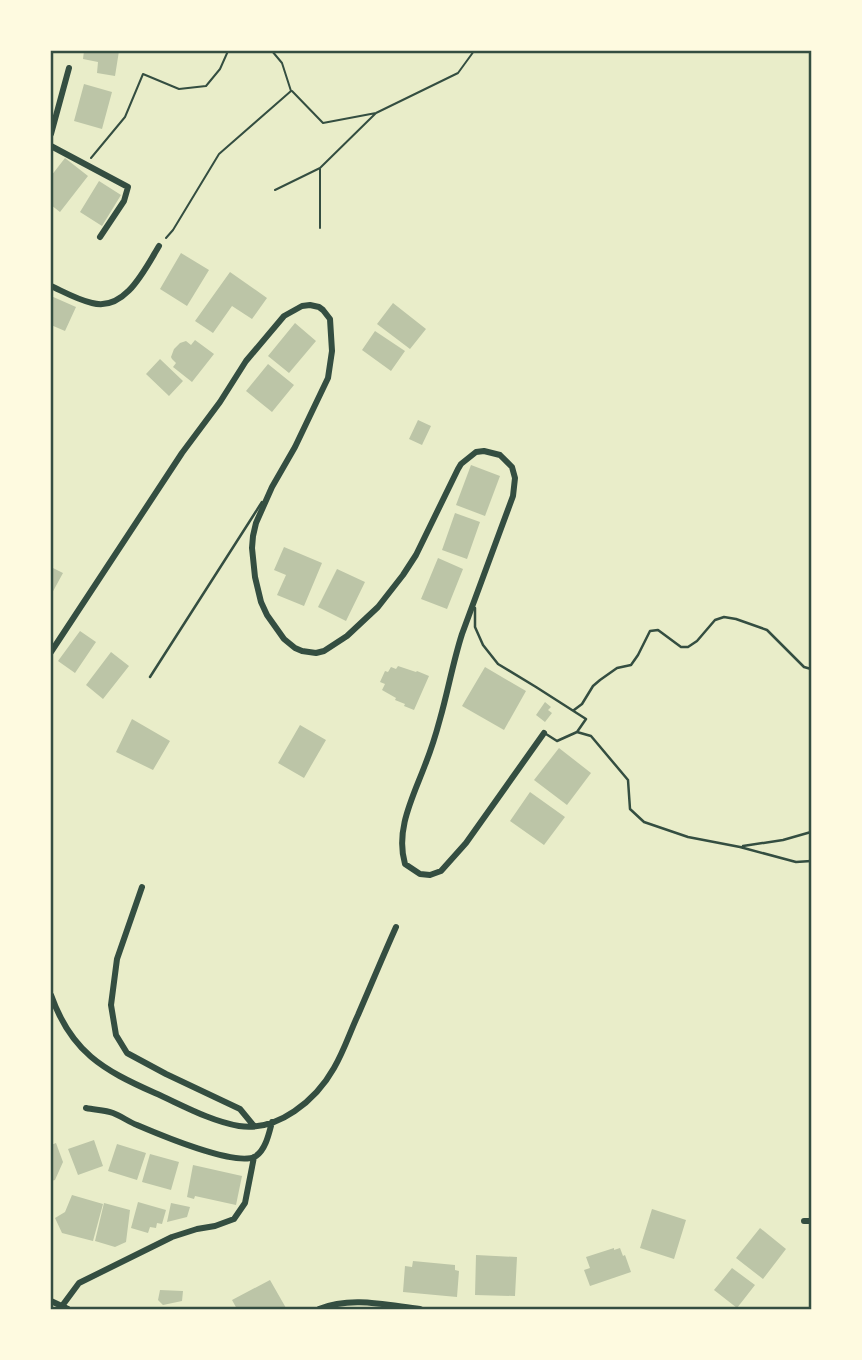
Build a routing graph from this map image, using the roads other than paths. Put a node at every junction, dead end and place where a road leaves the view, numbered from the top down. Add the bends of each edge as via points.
1 (69, 68) dead end
2 (51, 134) edge
3 (51, 146) edge
4 (100, 237) dead end
5 (159, 246) road end
6 (51, 286) edge
7 (272, 487) junction
8 (475, 601) junction
9 (51, 652) edge
10 (811, 669) edge
11 (150, 677) dead end
12 (575, 710) junction
13 (577, 732) junction
14 (544, 733) joint
15 (811, 832) edge
16 (740, 847) junction
17 (811, 861) edge
18 (142, 887) dead end
19 (396, 927) dead end
20 (51, 995) edge
21 (86, 1108) dead end
22 (272, 1122) junction
23 (254, 1126) junction
24 (254, 1157) junction
25 (51, 1301) edge
26 (65, 1308) edge
27 (319, 1309) edge
28 (419, 1309) edge

1 - 2 street
3 - 4 street via 128,187
5 - 6 street via 135,284 114,302 92,303
7 - 8 street via 253,536 261,602 284,639 295,648 316,653 347,636 389,594 416,555 461,464 477,452 500,455 513,467 513,496
7 - 9 street via 328,378 330,318 314,306 302,306 284,316 246,361
7 - 11 lane
8 - 12 lane via 475,627 498,664
8 - 14 street via 404,824 405,864 420,874 441,871
10 - 12 lane via 767,631 719,618 688,648 658,630 650,631 631,665 600,680
12 - 13 lane via 586,719
13 - 14 lane via 557,741
13 - 16 lane via 591,736 628,780 630,809 644,822
15 - 16 lane
16 - 17 lane via 796,862
18 - 23 street via 117,959 111,1005 116,1035 127,1053 240,1109
19 - 22 street via 333,1070 310,1099
20 - 23 street via 71,1036 101,1065 199,1113
21 - 24 street via 113,1113 224,1156
22 - 23 street
22 - 24 street via 260,1153
24 - 26 street via 245,1203 233,1219 172,1237 79,1283
25 - 26 street
27 - 28 street via 351,1301

